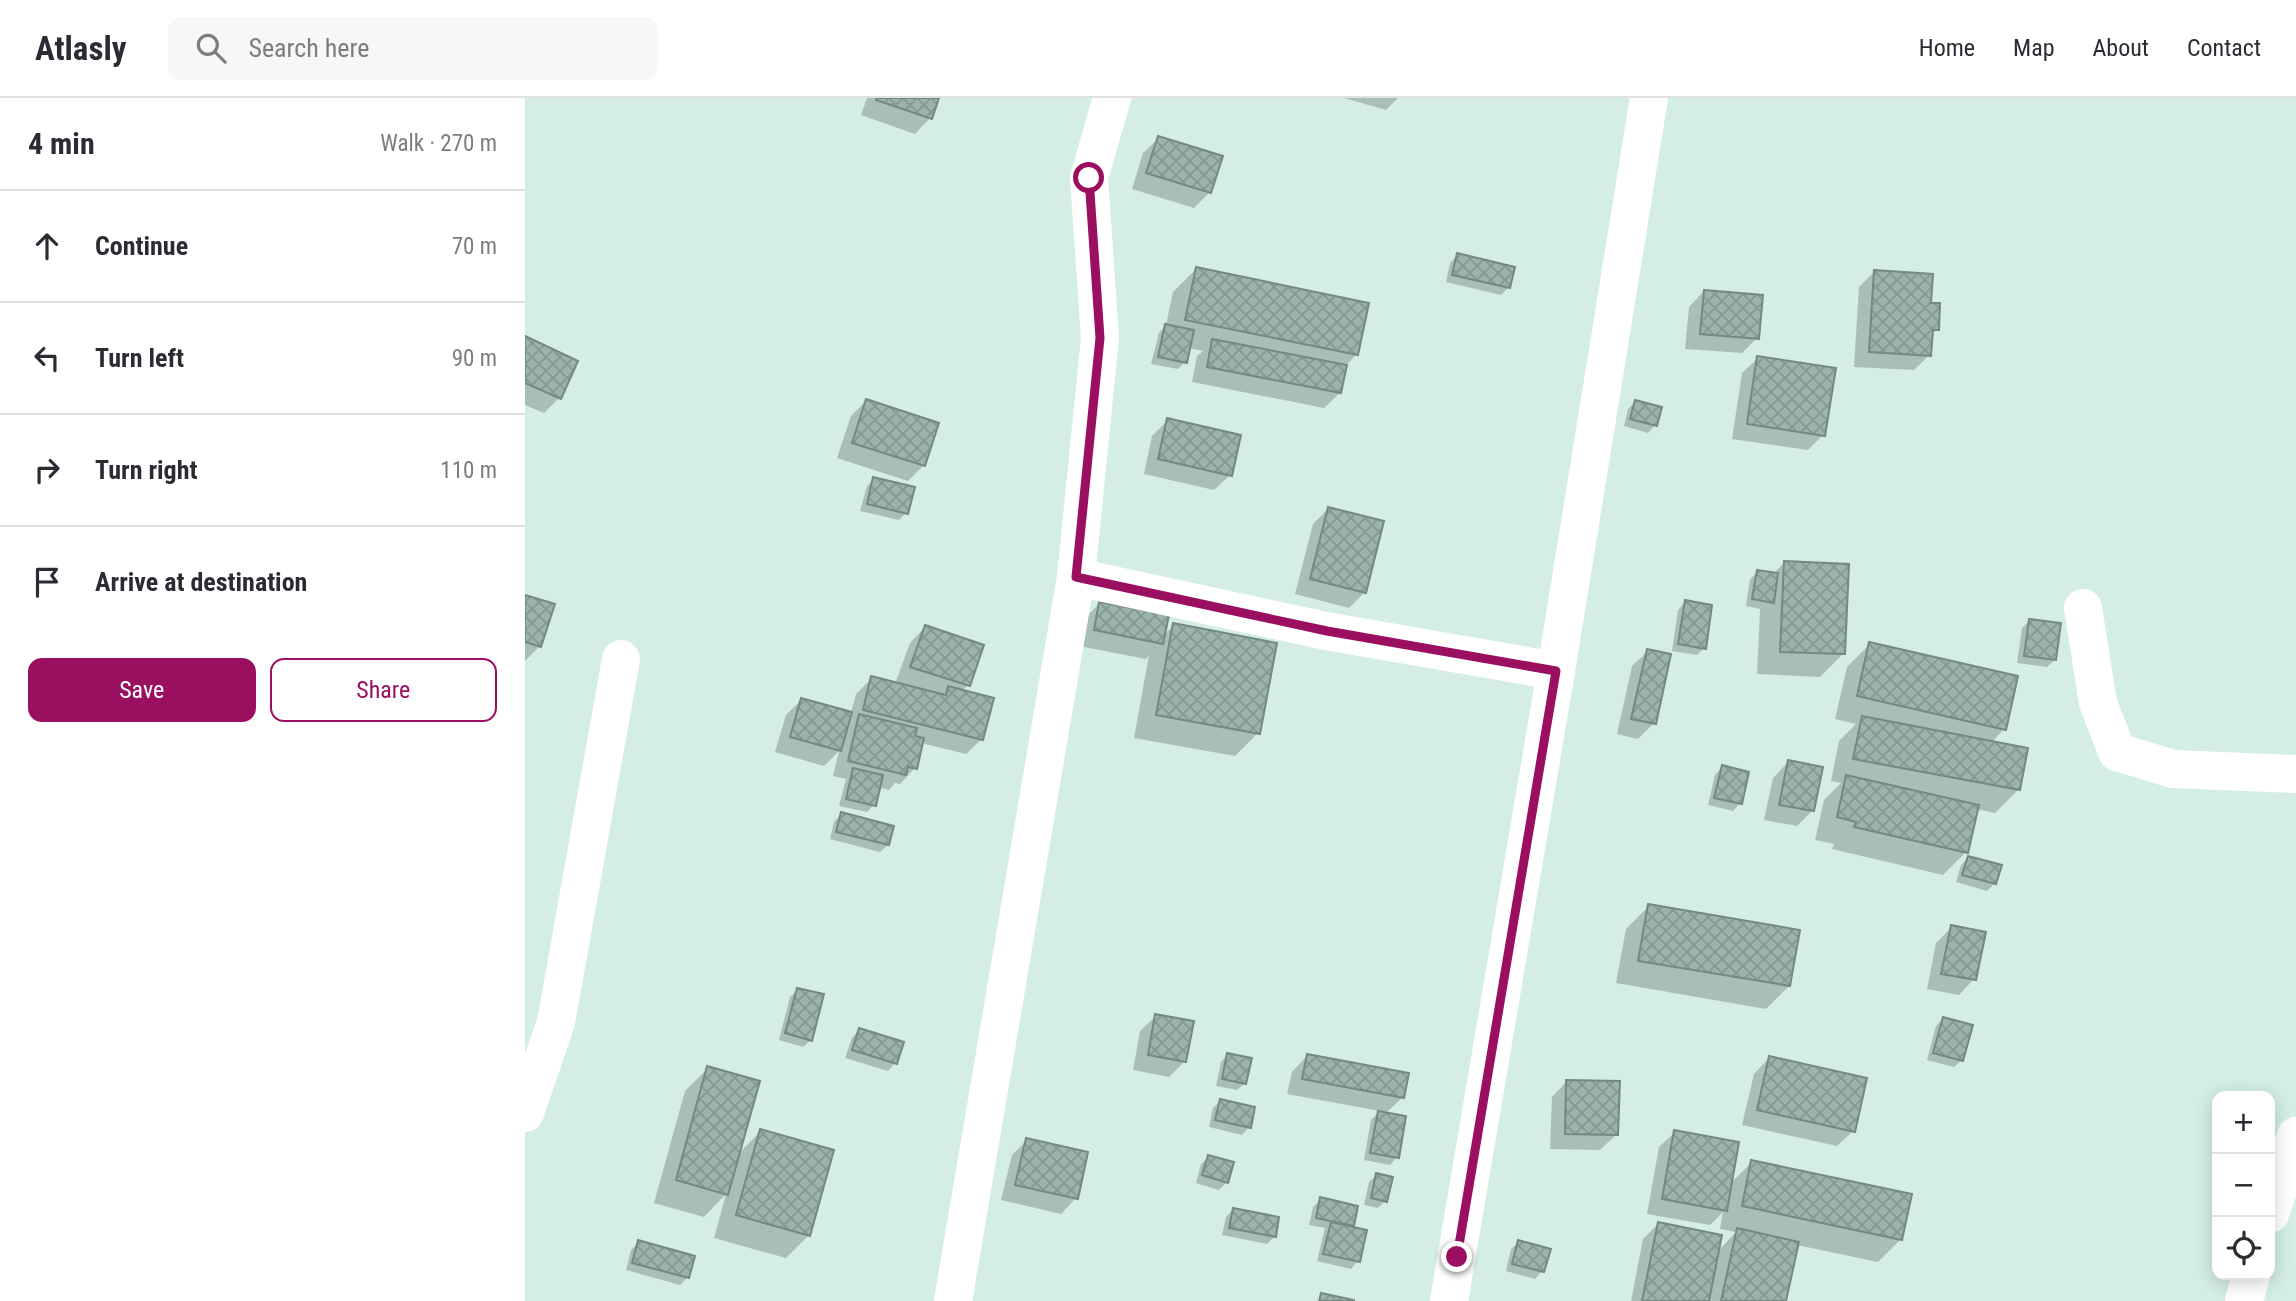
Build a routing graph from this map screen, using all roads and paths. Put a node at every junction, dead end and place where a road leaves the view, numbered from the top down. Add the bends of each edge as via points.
1 (1112, 98) edge
2 (1649, 98) edge
3 (1076, 577) junction
4 (2083, 608) dead end
5 (621, 659) dead end
6 (1556, 671) junction
7 (2296, 774) edge
8 (525, 1114) edge
9 (2296, 1136) edge
10 (2275, 1199) edge
11 (2250, 1280) edge
12 (953, 1301) edge
13 (1449, 1301) edge
14 (2244, 1301) edge

1 - 3 street via 1089,178 1100,338
2 - 6 street
3 - 6 street via 1327,631
3 - 12 street
4 - 7 street via 2098,703 2117,752 2173,769
5 - 8 street via 557,1022
6 - 13 street
9 - 10 street
11 - 14 street

